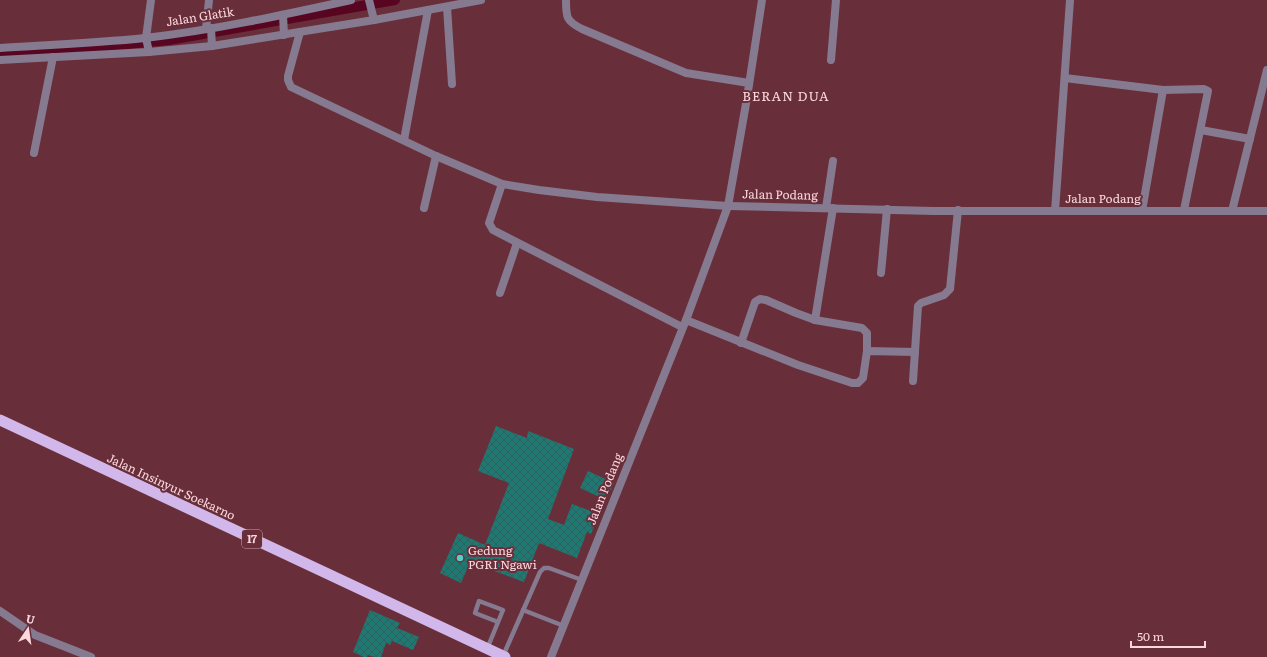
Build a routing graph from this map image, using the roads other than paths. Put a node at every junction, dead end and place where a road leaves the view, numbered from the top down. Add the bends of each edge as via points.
1 (151, 0) edge
2 (209, 0) edge
3 (351, 0) edge
4 (481, 0) edge
5 (566, 0) edge
6 (762, 0) edge
7 (836, 0) edge
8 (1070, 0) edge
9 (369, 1) edge
10 (447, 7) junction
11 (428, 10) junction
12 (283, 16) junction
13 (374, 20) junction
14 (209, 29) junction
15 (284, 31) junction
16 (300, 32) junction
17 (146, 38) junction
18 (212, 43) junction
19 (0, 48) edge
20 (148, 50) junction
21 (53, 57) junction
22 (0, 60) edge
23 (831, 60) dead end
24 (1267, 70) edge
25 (1065, 78) junction
26 (749, 83) junction
27 (452, 84) dead end
28 (1163, 90) junction
29 (1201, 130) junction
30 (1250, 139) junction
31 (404, 140) junction
32 (34, 153) dead end
33 (436, 156) junction
34 (833, 161) dead end
35 (502, 184) junction
36 (728, 206) junction
37 (424, 208) dead end
38 (830, 208) junction
39 (887, 209) junction
40 (958, 210) junction
41 (1184, 210) junction
42 (1055, 211) junction
43 (1142, 211) junction
44 (1232, 211) junction
45 (1267, 211) edge
46 (517, 243) junction
47 (881, 273) dead end
48 (500, 293) dead end
49 (815, 320) junction
50 (684, 323) junction
51 (741, 343) junction
52 (867, 351) junction
53 (915, 352) junction
54 (913, 381) dead end
55 (0, 420) edge
56 (582, 580) junction
57 (523, 610) junction
58 (0, 611) edge
59 (498, 622) junction
60 (564, 626) junction
61 (488, 649) junction
62 (91, 657) edge
63 (504, 657) edge
64 (551, 657) edge

1 - 17 street
2 - 14 street
3 - 12 street, Jalan Glatik
4 - 10 street
5 - 26 street via 567,16 571,23 582,29 686,73
6 - 26 street
7 - 23 street
8 - 25 street
9 - 13 street
10 - 11 street
10 - 27 street
11 - 13 street
11 - 31 street
12 - 14 street, Jalan Glatik
12 - 15 street
13 - 16 street
14 - 17 street, Jalan Glatik
14 - 18 street
15 - 16 street
15 - 18 street
16 - 31 street via 288,76 291,87
17 - 19 street, Jalan Glatik
17 - 20 street
18 - 20 street
20 - 21 street
21 - 22 street
21 - 32 street
24 - 30 street
25 - 28 street
25 - 42 street
26 - 36 street
28 - 29 street via 1208,91
28 - 43 street
29 - 30 street
29 - 41 street
30 - 44 street
31 - 33 street
33 - 35 street
33 - 37 street
34 - 38 street
35 - 36 street via 597,197
35 - 46 street via 490,223 493,230
36 - 38 street, Jalan Podang
36 - 50 street, Jalan Podang
38 - 39 street, Jalan Podang
38 - 49 street
39 - 40 street, Jalan Podang
39 - 47 street
40 - 42 street, Jalan Podang
40 - 53 street via 950,289 944,295 918,306
41 - 43 street, Jalan Podang
41 - 44 street, Jalan Podang
42 - 43 street, Jalan Podang
44 - 45 street, Jalan Podang
46 - 48 street
46 - 50 street
49 - 51 street via 760,299 755,302
49 - 52 street via 862,328 867,333
50 - 51 street
50 - 56 street, Jalan Podang
51 - 52 street via 852,383 858,383 863,378
52 - 53 street
53 - 54 street
55 - 61 highway, Jalan Insinyur Soekarno / 17
56 - 57 lane via 544,568
56 - 60 street, Jalan Podang
57 - 60 lane
57 - 63 lane
58 - 62 street via 35,635
59 - 59 lane via 503,610 479,601 475,613
59 - 61 lane
60 - 64 street, Jalan Podang
61 - 63 highway, Jalan Insinyur Soekarno / 17

